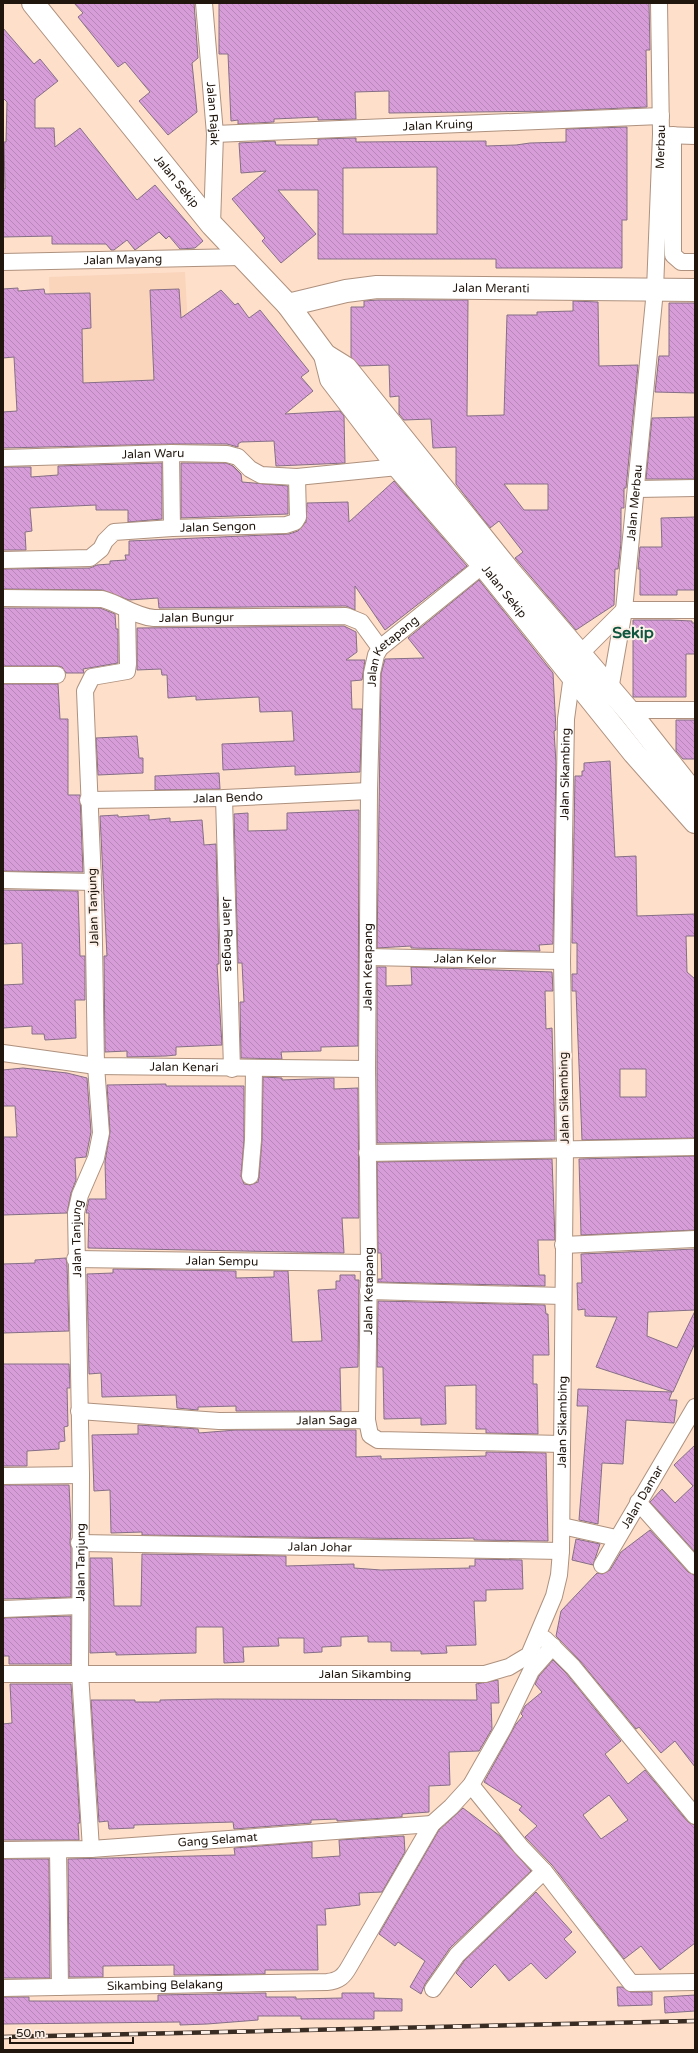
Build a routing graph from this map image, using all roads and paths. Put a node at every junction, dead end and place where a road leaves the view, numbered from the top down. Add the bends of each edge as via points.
1 (33, 3) edge
2 (204, 3) edge
3 (659, 3) edge
4 (661, 116) junction
5 (215, 134) junction
6 (667, 135) junction
7 (695, 136) edge
8 (212, 225) junction
9 (242, 257) junction
10 (3, 262) edge
11 (695, 262) edge
12 (655, 290) junction
13 (695, 290) edge
14 (288, 305) junction
15 (325, 355) junction
16 (171, 454) junction
17 (3, 458) edge
18 (421, 463) junction
19 (399, 468) junction
20 (296, 477) junction
21 (695, 488) edge
22 (637, 489) junction
23 (172, 528) junction
24 (3, 560) edge
25 (482, 565) junction
26 (3, 598) edge
27 (127, 610) junction
28 (624, 610) junction
29 (695, 610) edge
30 (380, 648) junction
31 (580, 654) junction
32 (3, 675) edge
33 (57, 675) dead end
34 (572, 675) junction
35 (611, 690) junction
36 (628, 710) junction
37 (695, 710) edge
38 (602, 714) junction
39 (369, 791) junction
40 (695, 795) edge
41 (224, 798) junction
42 (88, 800) junction
43 (695, 822) edge
44 (3, 880) edge
45 (93, 882) junction
46 (368, 957) junction
47 (562, 961) junction
48 (3, 1053) edge
49 (96, 1066) junction
50 (232, 1069) junction
51 (254, 1069) junction
52 (367, 1069) junction
53 (695, 1147) edge
54 (565, 1149) junction
55 (367, 1153) junction
56 (250, 1176) dead end
57 (695, 1239) edge
58 (563, 1245) junction
59 (76, 1259) junction
60 (369, 1263) junction
61 (368, 1291) junction
62 (563, 1296) junction
63 (695, 1407) edge
64 (78, 1411) junction
65 (367, 1420) junction
66 (562, 1444) junction
67 (81, 1475) junction
68 (3, 1476) edge
69 (638, 1502) junction
70 (562, 1526) junction
71 (616, 1538) junction
72 (79, 1543) junction
73 (561, 1551) junction
74 (602, 1564) dead end
75 (695, 1566) edge
76 (80, 1606) junction
77 (3, 1608) edge
78 (539, 1634) junction
79 (553, 1646) junction
80 (80, 1673) junction
81 (3, 1674) edge
82 (470, 1785) junction
83 (695, 1816) edge
84 (432, 1824) junction
85 (91, 1849) junction
86 (3, 1850) edge
87 (58, 1850) junction
88 (544, 1871) junction
89 (695, 1982) edge
90 (60, 1987) junction
91 (3, 1988) edge
92 (433, 1989) dead end

1 - 8 street, Jalan Sekip
2 - 5 street, Jalan Rajak
3 - 4 street, Merbau
4 - 5 street, Jalan Kruing
4 - 6 street, Merbau
5 - 8 street, Jalan Rajak
6 - 7 street
6 - 11 street via 673,255 681,262
6 - 12 street, Merbau
8 - 9 street, Jalan Sekip
9 - 10 street, Jalan Mayang
9 - 14 street, Jalan Sekip
12 - 13 street, Jalan Meranti
12 - 14 street, Jalan Meranti via 377,287 346,291
12 - 22 street, Jalan Merbau
14 - 15 street, Jalan Sekip
15 - 18 street, Jalan Sekip via 346,368
15 - 19 street, Jalan Sekip via 331,379
16 - 17 street, Jalan Waru
16 - 20 street, Jalan Waru via 227,454 238,457 250,469 261,475
16 - 23 street
18 - 19 street
18 - 31 street, Jalan Sekip
19 - 20 street
19 - 25 street, Jalan Sekip
20 - 23 street, Jalan Sengon via 298,518 295,522 286,525
21 - 22 street
22 - 28 street, Jalan Merbau
23 - 24 street, Jalan Sengon via 114,532 90,558
25 - 30 street, Jalan Ketapang
25 - 34 street, Jalan Sekip
26 - 27 street, Jalan Bungur via 102,599 114,602
27 - 30 street, Jalan Bungur via 142,617 154,618 346,616 361,622
27 - 42 street, Jalan Tanjung via 128,664 125,673 92,676 86,686
28 - 29 street
28 - 31 street
28 - 35 street, Jalan Merbau
30 - 39 street, Jalan Ketapang via 372,673
31 - 34 street, Jalan Sikambing
31 - 35 street, Jalan Sekip
32 - 33 street
34 - 38 street, Jalan Sekip
34 - 47 street, Jalan Sikambing via 566,718
35 - 36 street, Jalan Sekip
35 - 38 street, Jalan Merbau
36 - 37 street
36 - 40 street, Jalan Sekip
38 - 43 street, Jalan Sekip
39 - 41 street, Jalan Bendo
39 - 46 street, Jalan Ketapang
41 - 42 street, Jalan Bendo
41 - 50 street, Jalan Rengas
42 - 45 street, Jalan Tanjung
44 - 45 street
45 - 49 street, Jalan Tanjung
46 - 47 street, Jalan Kelor
46 - 52 street, Jalan Ketapang
47 - 54 street, Jalan Sikambing
48 - 49 street, Jalan Kenari
49 - 50 street, Jalan Kenari
49 - 59 street, Jalan Tanjung via 100,1144 80,1195 76,1213
50 - 51 street, Jalan Kenari
51 - 52 street, Jalan Kenari
51 - 56 street
52 - 55 street, Jalan Ketapang
53 - 54 street
54 - 55 street
54 - 58 street, Jalan Sikambing
55 - 60 street, Jalan Ketapang
57 - 58 street
58 - 62 street, Jalan Sikambing
59 - 60 street, Jalan Sempu
59 - 64 street, Jalan Tanjung
60 - 61 street, Jalan Ketapang
61 - 62 street
61 - 65 street, Jalan Ketapang
62 - 66 street, Jalan Sikambing
63 - 69 street, Jalan Damar
64 - 65 street, Jalan Saga via 219,1421
64 - 67 street, Jalan Tanjung
65 - 66 street, Jalan Saga via 370,1435 378,1440
66 - 70 street, Jalan Sikambing
67 - 68 street
67 - 72 street, Jalan Tanjung
69 - 71 street, Jalan Damar
69 - 75 street
70 - 71 street, Jalan Damar
70 - 73 street, Jalan Sikambing
71 - 74 street
72 - 73 street, Jalan Johar
72 - 76 street, Jalan Tanjung
73 - 78 street, Jalan Sikambing via 554,1596
76 - 77 street
76 - 80 street, Jalan Tanjung
78 - 79 street
78 - 80 street, Jalan Sikambing via 526,1657 509,1667 486,1674
79 - 82 street via 531,1671 504,1727
79 - 83 street
80 - 81 street, Jalan Sikambing
80 - 85 street, Jalan Tanjung
82 - 84 street
82 - 88 street
84 - 85 street, Gang Selamat
84 - 90 street, Sikambing Belakang via 346,1973 335,1981
85 - 87 street, Gang Selamat
86 - 87 street, Gang Selamat
87 - 90 street
88 - 89 street via 631,1983
88 - 92 street via 457,1955
90 - 91 street, Sikambing Belakang

